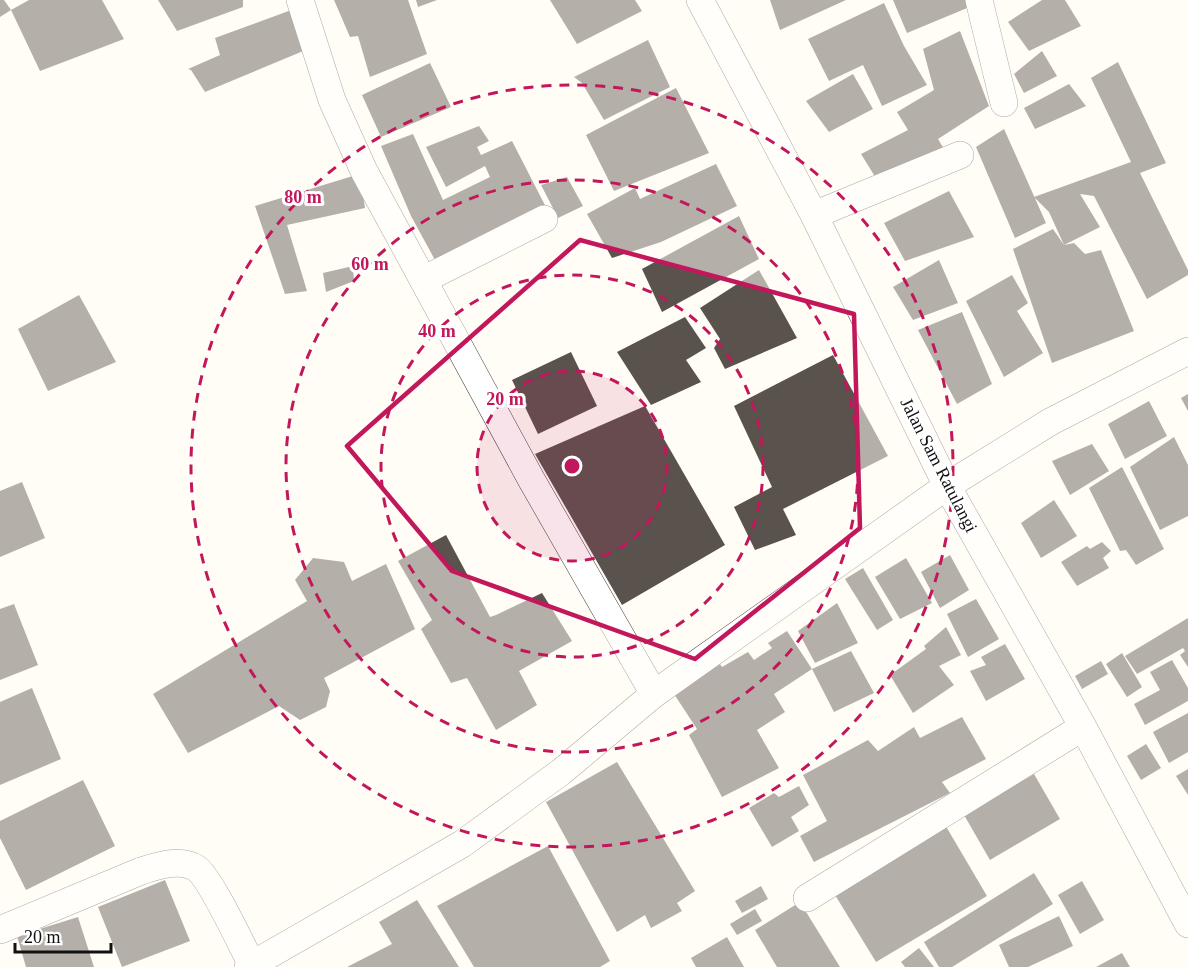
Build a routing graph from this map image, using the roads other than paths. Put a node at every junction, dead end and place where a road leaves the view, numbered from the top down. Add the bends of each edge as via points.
1 (300, 0) edge
2 (700, 0) edge
3 (979, 0) edge
4 (1004, 103) dead end
5 (960, 155) dead end
6 (814, 214) junction
7 (544, 219) dead end
8 (423, 280) junction
9 (1188, 351) edge
10 (947, 486) junction
11 (654, 694) junction
12 (1083, 727) junction
13 (807, 898) dead end
14 (1188, 924) edge
15 (0, 930) edge
16 (250, 966) edge

1 - 8 street via 346,134
2 - 6 street, Jalan Sam Ratulangi
3 - 4 street
5 - 6 street
6 - 10 street, Jalan Sam Ratulangi
7 - 8 street
8 - 11 street
9 - 10 street via 1050,423
10 - 11 street
10 - 12 street, Jalan Sam Ratulangi
11 - 16 street via 561,772 462,844
12 - 13 street
12 - 14 street, Jalan Sam Ratulangi
15 - 16 street via 141,871 164,864 185,864 197,868 209,884

